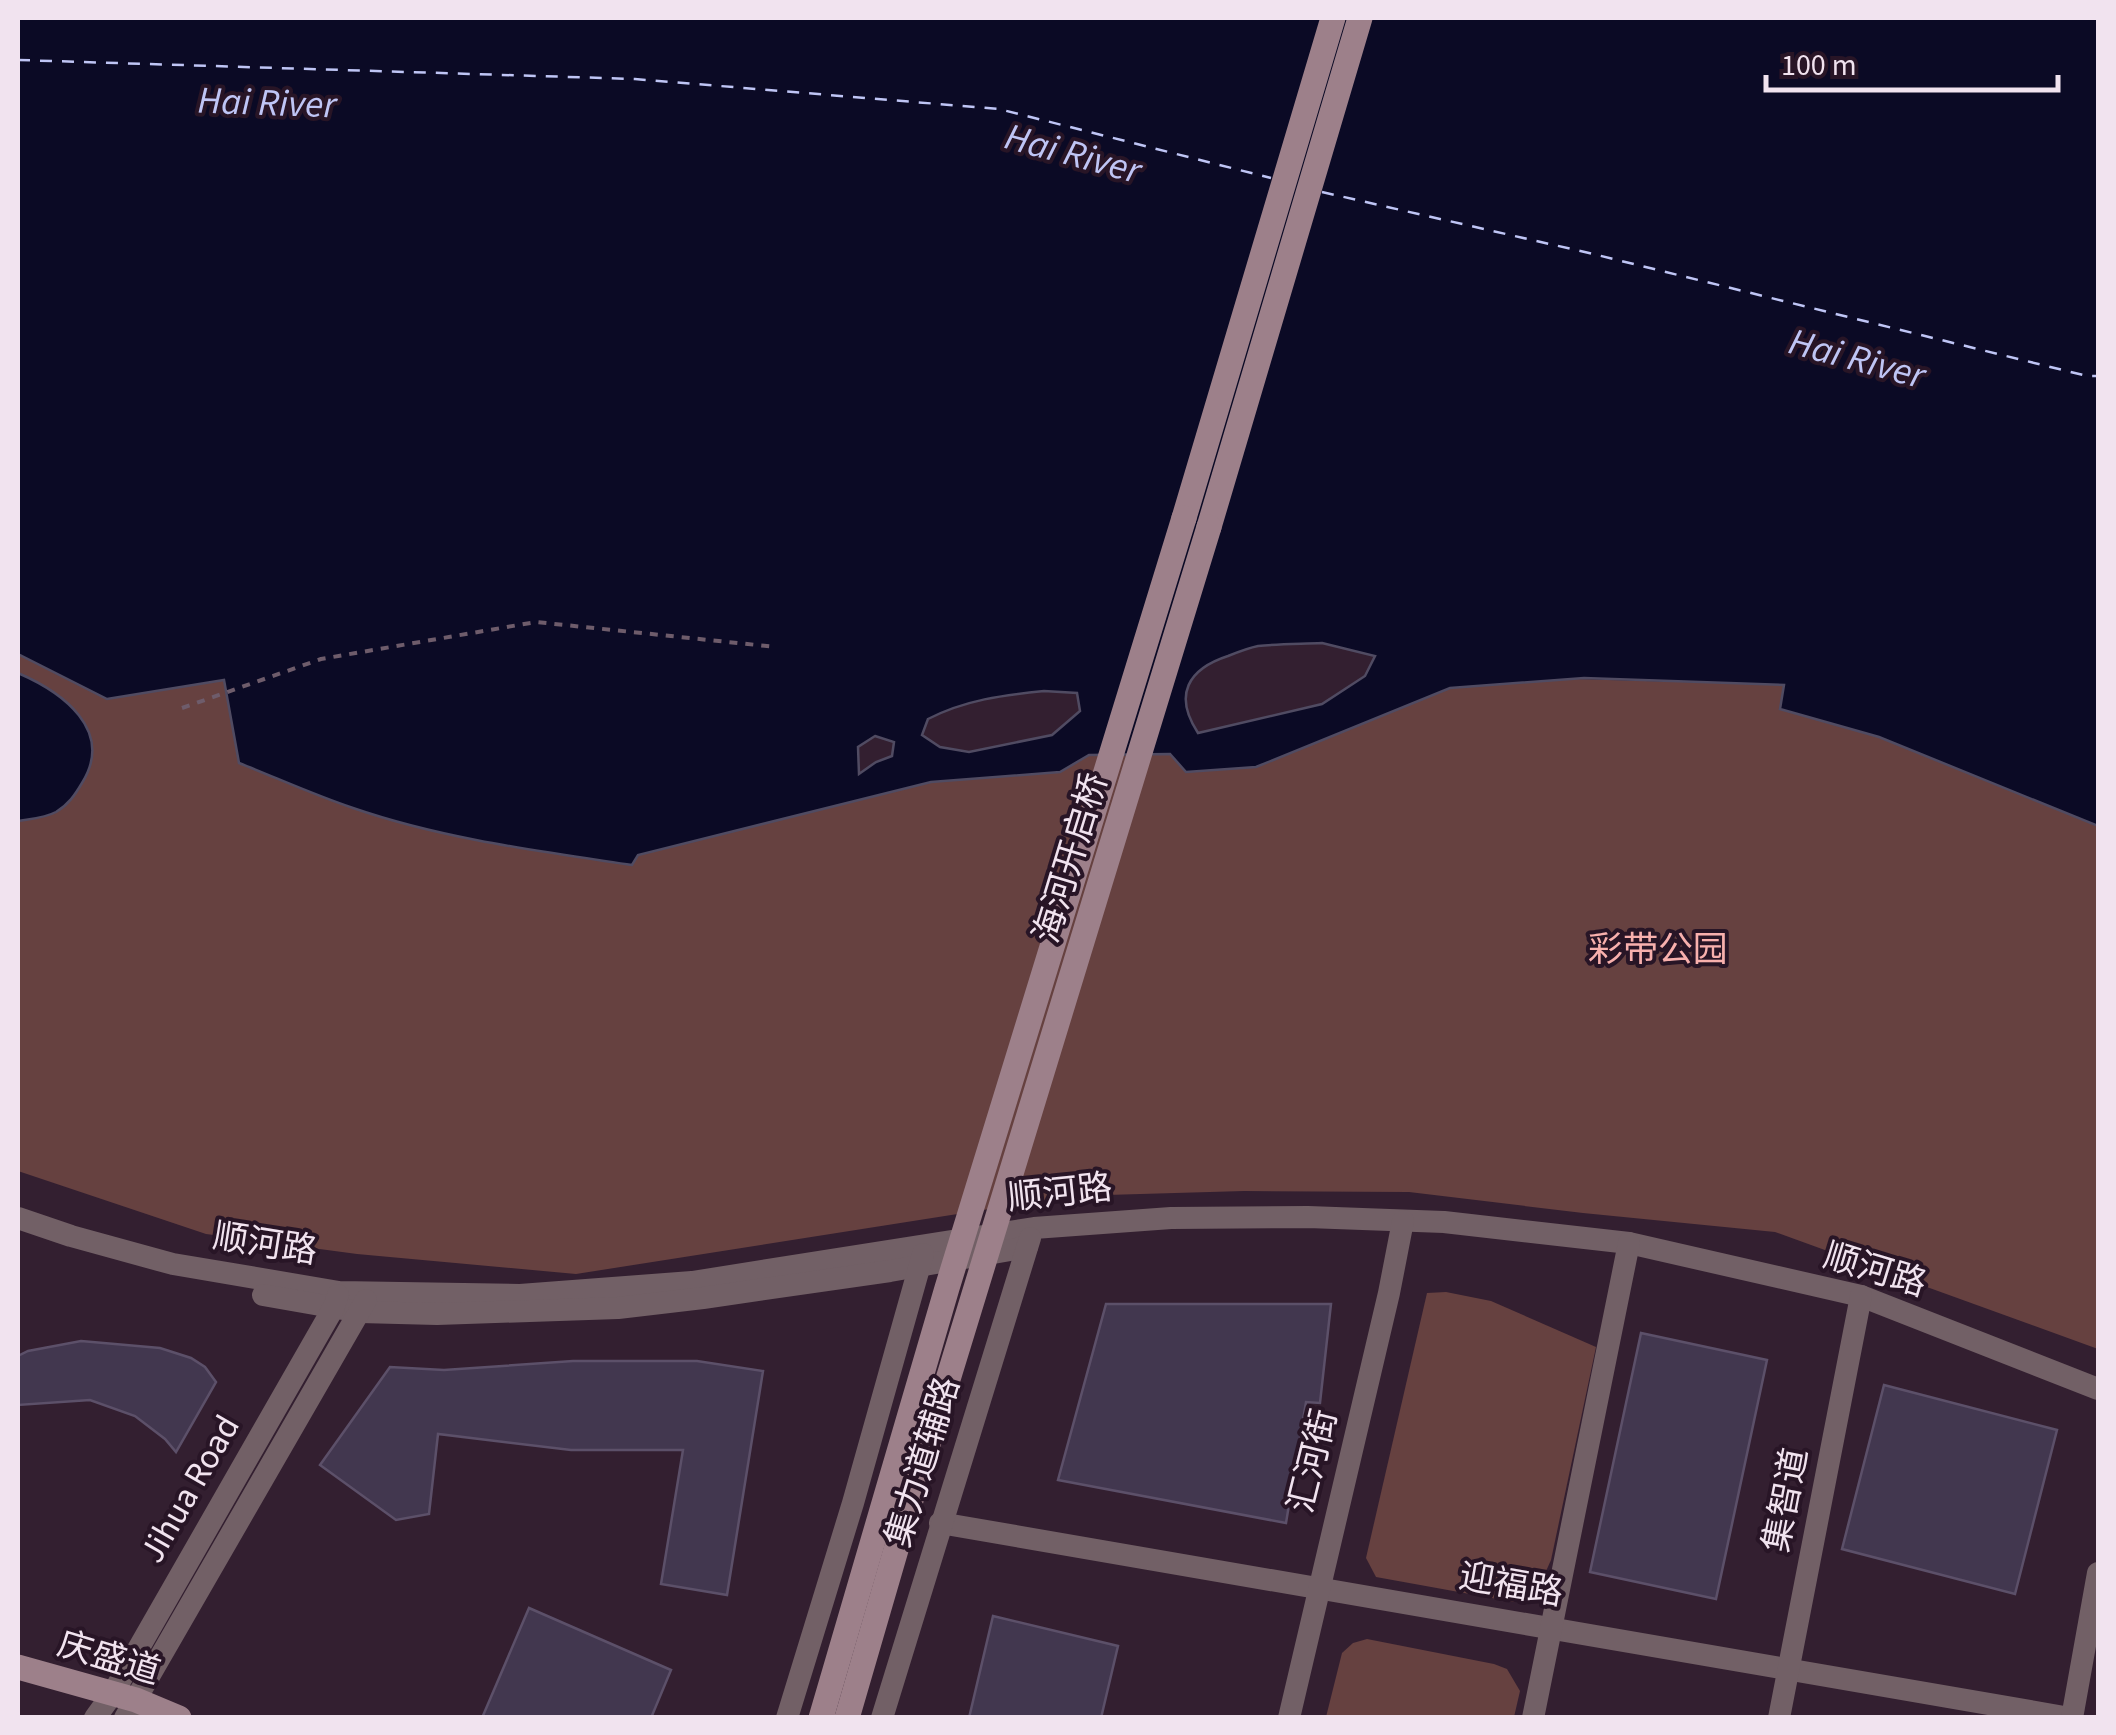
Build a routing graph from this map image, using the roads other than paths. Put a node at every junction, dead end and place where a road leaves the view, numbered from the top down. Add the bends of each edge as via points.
1 (1333, 18) edge
2 (1360, 18) edge
3 (18, 1218) edge
4 (1403, 1221) junction
5 (18, 1234) edge
6 (1030, 1237) junction
7 (1629, 1243) junction
8 (923, 1256) junction
9 (1860, 1296) junction
10 (337, 1300) junction
11 (365, 1302) junction
12 (2098, 1389) edge
13 (940, 1523) junction
14 (2098, 1572) edge
15 (1318, 1586) junction
16 (1552, 1628) junction
17 (18, 1667) edge
18 (1789, 1668) junction
19 (125, 1703) edge
20 (96, 1718) edge
21 (179, 1718) edge
22 (787, 1718) edge
23 (821, 1718) edge
24 (847, 1718) edge
25 (882, 1718) edge
26 (1288, 1718) edge
27 (1534, 1718) edge
28 (1778, 1718) edge
29 (2071, 1718) edge

1 - 23 main road, 海河开启桥, bridge
2 - 24 main road, 海河开启桥, bridge
3 - 10 street, 顺河路 via 173,1264
4 - 6 street, 顺河路 via 1171,1218
4 - 7 street, 顺河路
4 - 15 street, 汇河街
5 - 10 street, 顺河路 via 166,1277
6 - 8 street, 顺河路
6 - 13 street, 集力道辅路
7 - 9 street, 顺河路
7 - 16 street
8 - 11 street, 顺河路 via 692,1282
8 - 22 street, 集力道辅路
9 - 12 street, 顺河路
9 - 18 street, 集智道
10 - 11 street, 顺河路
10 - 19 street, Jihua Road
11 - 19 street, Jihua Road
13 - 15 street, 迎福路
13 - 25 street, 集力道辅路
14 - 29 street
15 - 16 street, 迎福路
15 - 26 street, 汇河街
16 - 18 street, 迎福路
16 - 27 street
17 - 19 main road, 庆盛道
18 - 28 street, 集智道
18 - 29 street, 迎福路
19 - 20 street, Jihua Road
19 - 21 main road, 庆盛道

